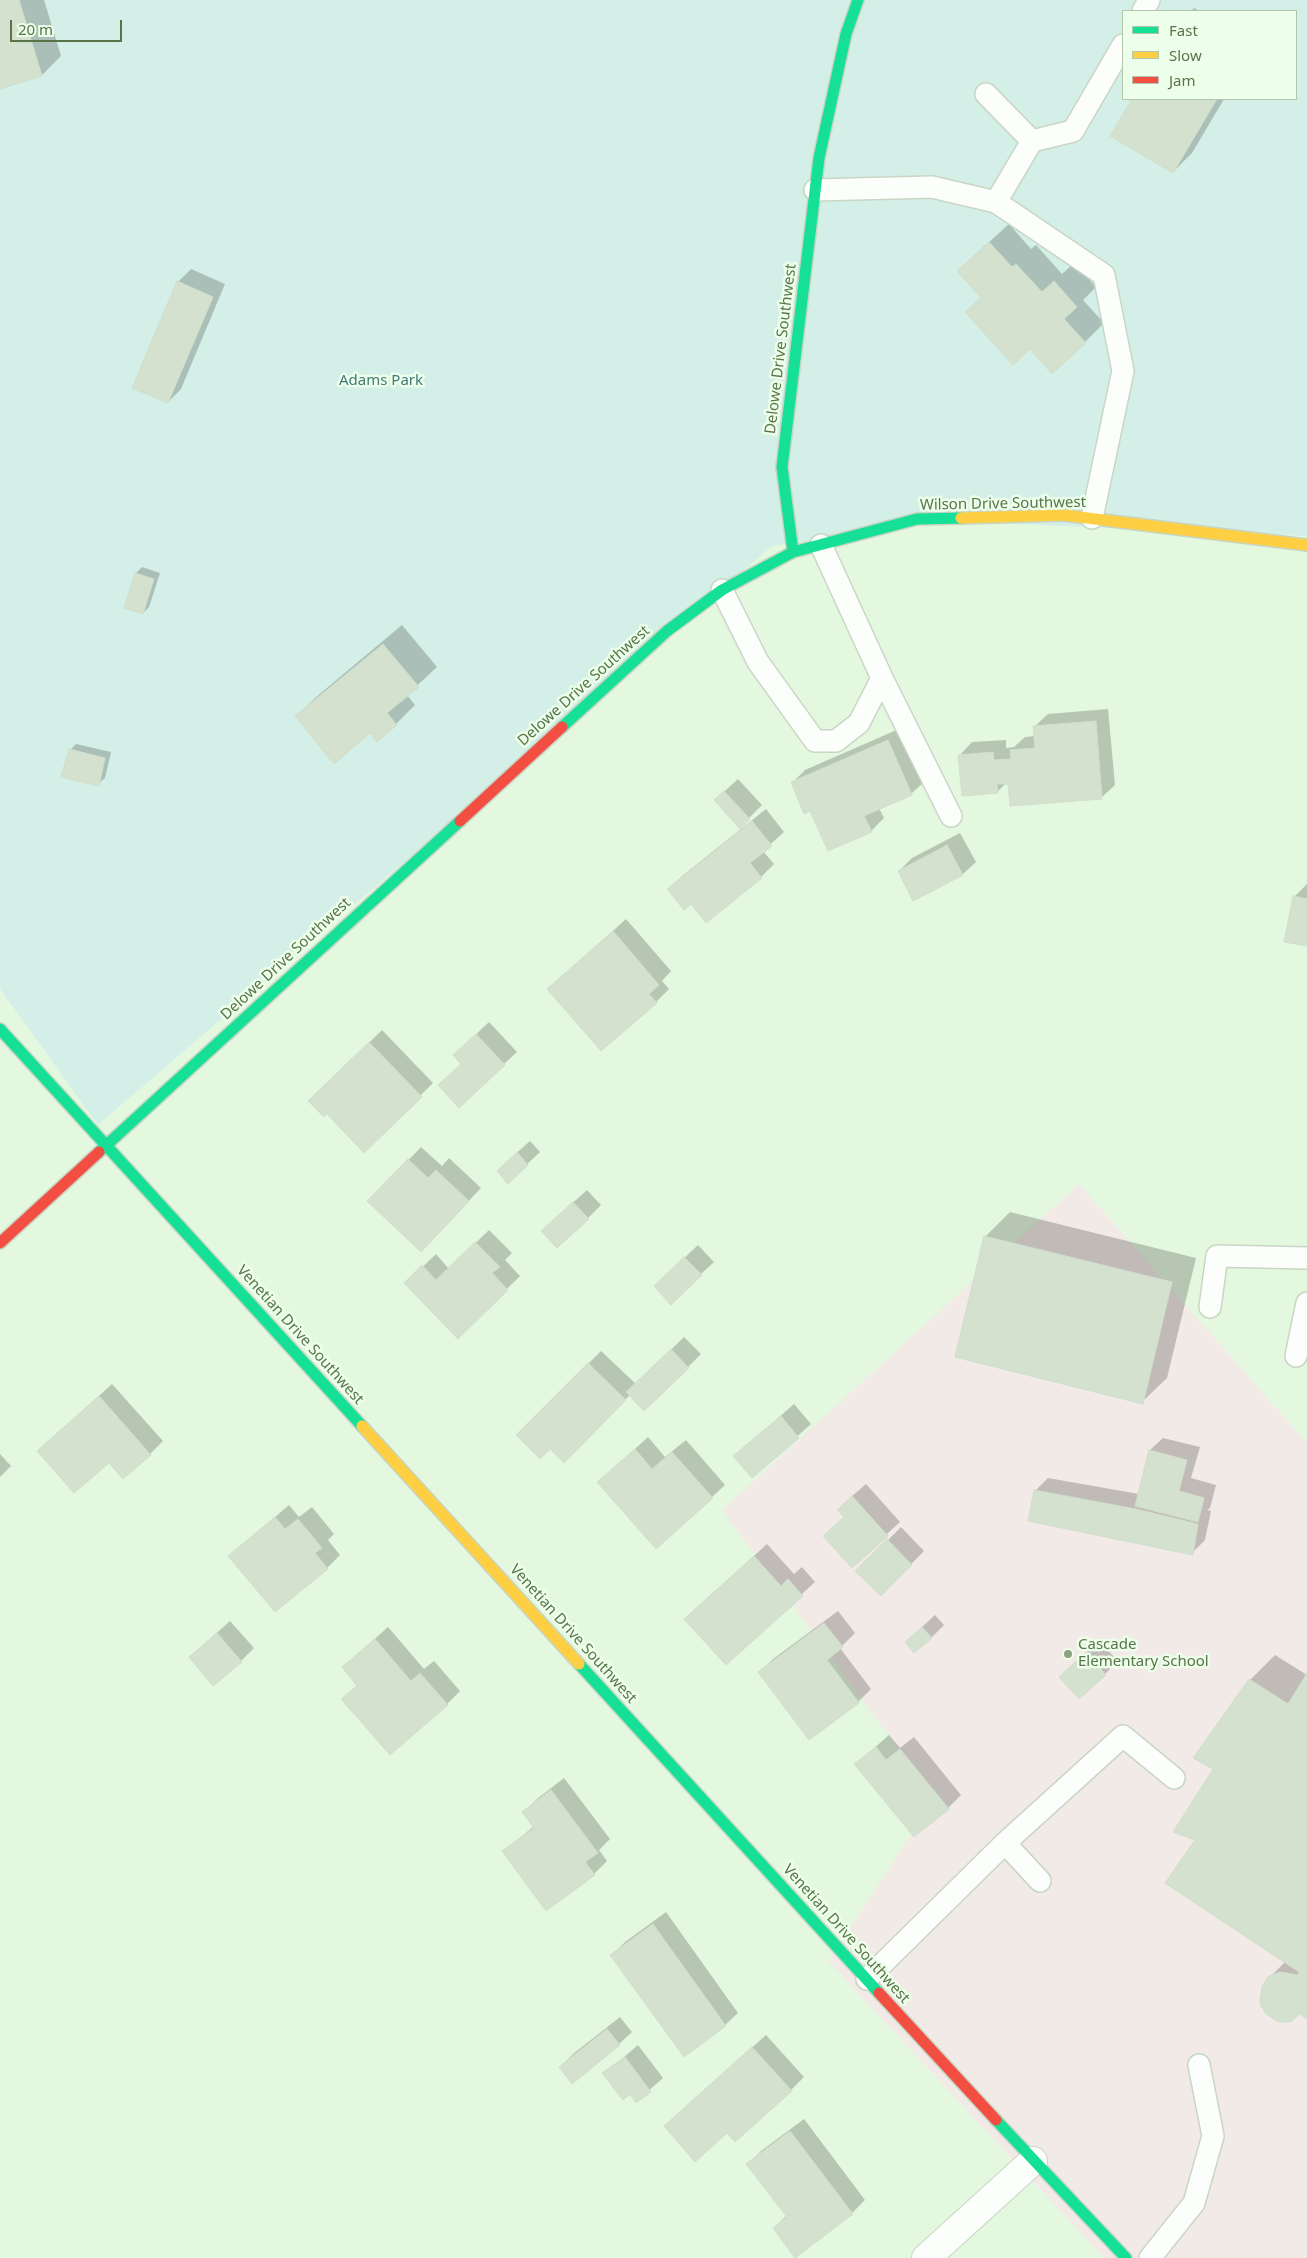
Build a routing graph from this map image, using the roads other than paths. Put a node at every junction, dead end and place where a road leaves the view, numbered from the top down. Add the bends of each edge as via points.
1 (858, 0) edge
2 (1122, 47) edge
3 (986, 94) dead end
4 (1032, 141) junction
5 (816, 190) junction
6 (996, 202) junction
7 (1092, 518) junction
8 (821, 545) junction
9 (1307, 545) edge
10 (793, 552) junction
11 (722, 590) junction
12 (882, 678) junction
13 (951, 816) dead end
14 (0, 1029) edge
15 (106, 1145) junction
16 (0, 1243) edge
17 (1307, 1258) edge
18 (1307, 1303) edge
19 (1210, 1307) dead end
20 (1296, 1356) dead end
21 (1174, 1778) dead end
22 (1005, 1843) junction
23 (1040, 1881) dead end
24 (867, 1979) junction
25 (1199, 2066) dead end
26 (1033, 2161) junction
27 (926, 2258) edge
28 (1126, 2258) edge
29 (1150, 2258) edge

1 - 5 street, Delowe Drive Southwest via 846,34 819,158
2 - 4 lane via 1073,131
3 - 4 lane
4 - 6 lane
5 - 6 lane via 932,187
5 - 10 street, Delowe Drive Southwest via 782,467
6 - 7 lane via 1104,275 1123,371
7 - 8 street, Wilson Drive Southwest via 917,519
7 - 9 street, Wilson Drive Southwest
8 - 10 street, Wilson Drive Southwest
8 - 12 lane
10 - 11 street, Delowe Drive Southwest
11 - 12 lane via 758,662 815,741 836,741 860,724
11 - 15 street, Delowe Drive Southwest via 667,631
12 - 13 lane
14 - 15 street, Venetian Drive Southwest
15 - 16 street, Delowe Drive Southwest
15 - 24 street, Venetian Drive Southwest
17 - 19 lane via 1217,1256
18 - 20 lane
21 - 22 lane via 1124,1736
22 - 23 lane
22 - 24 lane
24 - 26 street, Venetian Drive Southwest
25 - 29 lane via 1213,2136 1194,2203
26 - 27 street
26 - 28 street, Venetian Drive Southwest

